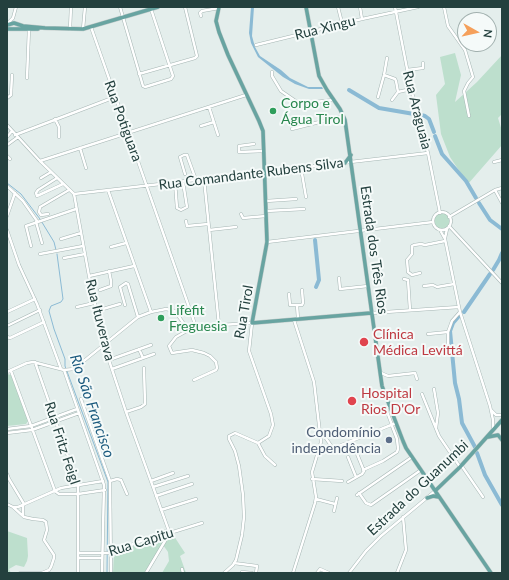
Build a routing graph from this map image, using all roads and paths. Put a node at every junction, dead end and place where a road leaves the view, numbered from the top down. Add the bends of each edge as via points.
1 (16, 7) edge
2 (71, 7) edge
3 (85, 7) edge
4 (120, 7) edge
5 (158, 7) edge
6 (185, 7) edge
7 (219, 7) edge
8 (306, 7) edge
9 (338, 7) edge
10 (360, 7) edge
11 (394, 7) edge
12 (418, 7) edge
13 (444, 7) edge
14 (152, 9) junction
15 (395, 11) junction
16 (14, 14) junction
17 (201, 16) dead end
18 (122, 18) junction
19 (362, 19) junction
20 (342, 23) junction
21 (7, 24) edge
22 (16, 24) junction
23 (91, 27) junction
24 (7, 28) edge
25 (45, 28) junction
26 (30, 29) junction
27 (83, 29) junction
28 (70, 30) junction
29 (311, 31) junction
30 (256, 45) dead end
31 (387, 58) dead end
32 (423, 63) dead end
33 (170, 65) junction
34 (407, 70) junction
35 (272, 72) dead end
36 (139, 74) junction
37 (12, 75) dead end
38 (384, 75) junction
39 (27, 78) dead end
40 (411, 89) junction
41 (398, 92) junction
42 (246, 95) junction
43 (115, 97) junction
44 (378, 97) dead end
45 (7, 98) edge
46 (333, 100) junction
47 (392, 100) dead end
48 (209, 107) junction
49 (344, 116) junction
50 (469, 116) dead end
51 (55, 119) junction
52 (214, 122) junction
53 (7, 125) edge
54 (201, 126) dead end
55 (292, 129) dead end
56 (13, 131) junction
57 (128, 133) junction
58 (218, 135) dead end
59 (7, 136) edge
60 (16, 136) junction
61 (59, 137) dead end
62 (254, 144) dead end
63 (7, 145) edge
64 (80, 148) junction
65 (264, 151) junction
66 (428, 153) junction
67 (7, 156) edge
68 (351, 156) junction
69 (10, 159) dead end
70 (502, 160) edge
71 (40, 161) junction
72 (351, 162) junction
73 (494, 162) dead end
74 (346, 163) junction
75 (86, 168) dead end
76 (301, 168) junction
77 (51, 172) junction
78 (265, 172) junction
79 (185, 174) dead end
80 (41, 178) dead end
81 (57, 178) junction
82 (204, 179) junction
83 (196, 180) junction
84 (175, 182) junction
85 (183, 182) junction
86 (63, 184) junction
87 (7, 186) edge
88 (146, 186) junction
89 (502, 188) edge
90 (69, 190) junction
91 (108, 190) junction
92 (495, 190) junction
93 (15, 193) junction
94 (74, 194) junction
95 (306, 196) dead end
96 (296, 199) dead end
97 (266, 200) junction
98 (502, 203) edge
99 (76, 209) junction
100 (304, 209) dead end
101 (266, 211) junction
102 (440, 213) junction
103 (48, 214) dead end
104 (241, 214) dead end
105 (7, 216) edge
106 (266, 216) junction
107 (449, 217) junction
108 (38, 221) junction
109 (186, 221) dead end
110 (433, 222) junction
111 (208, 224) junction
112 (449, 226) junction
113 (236, 227) dead end
114 (447, 229) junction
115 (7, 230) edge
116 (209, 230) junction
117 (440, 230) junction
118 (361, 231) junction
119 (81, 233) junction
120 (61, 238) dead end
121 (445, 240) junction
122 (267, 242) junction
123 (42, 243) dead end
124 (126, 243) junction
125 (31, 246) dead end
126 (83, 246) junction
127 (111, 247) dead end
128 (40, 254) dead end
129 (85, 254) junction
130 (64, 258) dead end
131 (134, 266) junction
132 (109, 271) junction
133 (420, 273) dead end
134 (89, 276) junction
135 (339, 278) dead end
136 (404, 279) dead end
137 (502, 283) edge
138 (454, 284) junction
139 (368, 286) junction
140 (424, 286) dead end
141 (100, 290) dead end
142 (302, 290) dead end
143 (289, 294) dead end
144 (35, 299) junction
145 (94, 303) junction
146 (120, 304) dead end
147 (125, 305) dead end
148 (297, 305) junction
149 (459, 306) junction
150 (77, 307) dead end
151 (371, 307) junction
152 (40, 310) junction
153 (410, 310) junction
154 (96, 311) junction
155 (7, 312) edge
156 (151, 312) junction
157 (460, 312) junction
158 (371, 313) junction
159 (380, 313) junction
160 (138, 316) junction
161 (251, 320) junction
162 (296, 320) junction
163 (44, 322) junction
164 (262, 323) junction
165 (219, 325) junction
166 (7, 326) edge
167 (195, 327) junction
168 (448, 332) junction
169 (428, 334) dead end
170 (7, 337) edge
171 (104, 345) junction
172 (151, 345) dead end
173 (139, 349) junction
174 (428, 353) dead end
175 (154, 354) dead end
176 (143, 358) junction
177 (109, 360) junction
178 (35, 362) junction
179 (144, 368) dead end
180 (112, 369) junction
181 (63, 370) junction
182 (11, 371) junction
183 (7, 372) edge
184 (380, 373) junction
185 (388, 376) junction
186 (417, 379) dead end
187 (194, 380) dead end
188 (381, 380) junction
189 (434, 389) dead end
190 (422, 394) dead end
191 (81, 399) dead end
192 (490, 406) junction
193 (77, 409) junction
194 (386, 409) dead end
195 (126, 412) junction
196 (79, 413) junction
197 (502, 415) edge
198 (54, 418) junction
199 (502, 420) edge
200 (56, 421) junction
201 (393, 425) junction
202 (31, 426) junction
203 (436, 428) junction
204 (7, 429) edge
205 (32, 430) junction
206 (492, 430) junction
207 (7, 433) edge
208 (325, 437) dead end
209 (487, 437) junction
210 (502, 440) edge
211 (403, 441) junction
212 (258, 443) junction
213 (353, 444) dead end
214 (397, 445) junction
215 (348, 457) dead end
216 (412, 457) junction
217 (275, 465) dead end
218 (461, 466) junction
219 (363, 470) junction
220 (421, 470) junction
221 (174, 473) dead end
222 (7, 474) edge
223 (188, 476) dead end
224 (356, 477) junction
225 (312, 479) junction
226 (103, 481) junction
227 (110, 481) junction
228 (150, 481) junction
229 (342, 481) dead end
230 (348, 482) dead end
231 (429, 482) junction
232 (192, 484) dead end
233 (78, 486) junction
234 (153, 487) junction
235 (440, 487) junction
236 (105, 490) junction
237 (55, 491) junction
238 (435, 491) junction
239 (78, 494) junction
240 (127, 494) dead end
241 (156, 496) junction
242 (337, 498) dead end
243 (427, 498) junction
244 (439, 498) junction
245 (483, 498) dead end
246 (196, 499) dead end
247 (316, 500) junction
248 (7, 504) edge
249 (24, 504) junction
250 (335, 504) junction
251 (13, 507) junction
252 (161, 510) junction
253 (334, 511) dead end
254 (23, 516) junction
255 (403, 517) junction
256 (202, 524) dead end
257 (163, 532) junction
258 (169, 533) junction
259 (79, 553) junction
260 (103, 553) junction
261 (110, 553) junction
262 (78, 558) junction
263 (102, 558) junction
264 (234, 563) junction
265 (182, 569) dead end
266 (226, 572) edge
267 (242, 572) dead end
268 (20, 573) edge
269 (41, 573) edge
270 (78, 573) edge
271 (102, 573) edge
272 (110, 573) edge
273 (146, 573) edge
274 (183, 573) edge
275 (252, 573) edge
276 (256, 573) edge
277 (294, 573) edge
278 (317, 573) edge
279 (329, 573) edge
280 (349, 573) edge
281 (397, 573) edge
282 (491, 573) edge

1 - 16 street
2 - 28 street
3 - 27 street
4 - 18 street
5 - 14 main road
6 - 33 street via 198,55
7 - 17 street via 202,11
7 - 42 main road, Rua Tirol via 216,20 219,32
8 - 29 main road, Estrada dos Três Rios
9 - 20 street
10 - 19 street
11 - 15 street, Rua Araguaia
12 - 15 street, Rua Xingu
13 - 50 street via 448,26 465,50 473,77 464,90
14 - 18 main road
14 - 33 street
15 - 19 street, Rua Xingu
15 - 34 street, Rua Araguaia
16 - 21 street
16 - 22 street
18 - 23 main road
18 - 36 street
19 - 20 street, Rua Xingu
20 - 29 street, Rua Xingu
21 - 22 main road
22 - 24 main road via 14,28
22 - 25 main road
23 - 27 main road
23 - 43 street, Rua Potiguara
24 - 26 main road
25 - 26 main road
25 - 28 main road
26 - 39 street
27 - 28 main road
29 - 30 street, Rua Xingu
29 - 46 main road, Estrada dos Três Rios via 319,76
31 - 38 street
32 - 34 street via 423,68
33 - 36 street
33 - 36 street via 173,76 171,79 146,87 143,86
34 - 40 street, Rua Araguaia
35 - 46 street via 282,91 297,102 306,104
37 - 45 street via 11,95
38 - 41 street via 396,80
38 - 44 street
40 - 41 street
40 - 66 street, Rua Araguaia
41 - 47 street
42 - 48 street
42 - 65 main road, Rua Tirol via 262,126
43 - 51 street
43 - 57 street, Rua Potiguara
46 - 49 main road, Estrada dos Três Rios
48 - 52 street
48 - 57 street
49 - 55 street
49 - 68 main road, Estrada dos Três Rios
51 - 60 street
51 - 61 street via 59,127
52 - 54 street
52 - 58 street
53 - 56 street
56 - 59 street
56 - 60 street
57 - 64 street
57 - 88 street, Rua Potiguara
60 - 63 street
60 - 71 street
62 - 65 street via 239,146 239,152
64 - 71 street
64 - 75 street
65 - 78 main road, Rua Tirol
66 - 72 street, Rua Comandante Rubens Silva
66 - 102 street, Rua Araguaia
67 - 69 street
68 - 72 main road, Estrada dos Três Rios
68 - 74 main road
70 - 73 street
71 - 77 street
72 - 74 street, Rua Comandante Rubens Silva
72 - 118 main road, Estrada dos Três Rios
74 - 76 street, Rua Comandante Rubens Silva
76 - 78 street, Rua Comandante Rubens Silva
76 - 95 street
77 - 80 street
77 - 81 street
78 - 82 street, Rua Comandante Rubens Silva
78 - 97 main road, Rua Tirol
79 - 83 street via 181,155 187,155
81 - 86 street
81 - 86 street via 38,190 37,196
82 - 83 street, Rua Comandante Rubens Silva
82 - 111 street
83 - 85 street, Rua Comandante Rubens Silva
84 - 85 street, Rua Comandante Rubens Silva
84 - 85 street via 177,208 181,210 187,208
84 - 88 street, Rua Comandante Rubens Silva
86 - 90 street
87 - 93 street
88 - 91 street, Rua Comandante Rubens Silva
88 - 167 street, Rua Potiguara
89 - 92 street
90 - 94 street
90 - 103 street via 40,207 41,215
91 - 94 street, Rua Comandante Rubens Silva
91 - 124 street
92 - 98 street
92 - 107 street
93 - 105 street
93 - 108 street
94 - 99 street, Rua Ituverava
96 - 97 street
97 - 101 main road, Rua Tirol
99 - 108 street
99 - 119 street, Rua Ituverava
100 - 101 street
101 - 106 main road, Rua Tirol
102 - 107 street
102 - 110 street via 435,216
104 - 106 street via 243,218
106 - 122 main road, Rua Tirol
107 - 112 street
108 - 123 street
108 - 125 street via 25,226
109 - 111 street via 188,226
110 - 117 street
110 - 118 street
111 - 116 street
112 - 114 street
112 - 137 street
113 - 116 street
114 - 117 street
114 - 121 street
115 - 144 street
116 - 165 street
117 - 121 street
118 - 122 street
118 - 139 main road, Estrada dos Três Rios
119 - 120 street
119 - 126 street, Rua Ituverava
121 - 133 street via 412,246 412,254 407,260 408,272 412,275
121 - 138 street
122 - 161 main road, Rua Tirol
124 - 127 street
124 - 131 street
126 - 128 street
126 - 129 street, Rua Ituverava
129 - 130 street
129 - 134 street, Rua Ituverava
131 - 132 street
131 - 156 street
132 - 134 street
132 - 141 street via 111,286
134 - 145 street, Rua Ituverava
135 - 139 street via 341,289
136 - 153 street via 408,280
138 - 140 street
138 - 149 street
139 - 151 main road, Estrada dos Três Rios
142 - 148 street via 303,304
143 - 148 street via 290,305
144 - 152 street
144 - 155 street
145 - 150 street
145 - 154 street, Rua Ituverava
146 - 154 street
147 - 160 street via 120,287 126,283
148 - 162 street
149 - 153 street
149 - 157 street
151 - 158 main road, Estrada dos Três Rios
151 - 159 street
152 - 163 street
152 - 166 street
153 - 159 street
154 - 171 street, Rua Ituverava
156 - 160 street
156 - 167 street via 166,308 174,310 184,324
157 - 168 street via 452,321
157 - 192 street
158 - 159 street
158 - 162 main road
158 - 184 main road, Estrada dos Três Rios
160 - 171 street
161 - 164 main road
161 - 164 main road
161 - 165 street
161 - 212 street, Rua Tirol via 249,351 273,425 268,436
162 - 164 main road
162 - 225 street via 314,382 321,438
163 - 170 street via 10,338
163 - 181 street
165 - 167 street
167 - 187 street via 176,337 169,346 171,352 198,351 216,362 216,370
168 - 169 street
168 - 174 street via 448,351
171 - 177 street, Rua Ituverava
171 - 181 street via 76,368
172 - 173 street
173 - 176 street
173 - 177 street
175 - 176 street
176 - 180 street
177 - 180 street, Rua Ituverava
178 - 181 street
178 - 182 street
178 - 198 street, Rua Fritz Feigl
179 - 195 street via 144,404
180 - 195 street, Rua Ituverava
181 - 193 street
182 - 183 street
182 - 202 street
184 - 185 street
184 - 188 main road, Estrada dos Três Rios
185 - 186 street via 415,373
185 - 188 street
188 - 201 main road, Estrada dos Três Rios
189 - 203 street via 438,413
190 - 203 street
191 - 227 street
192 - 197 street via 494,414
192 - 206 street
193 - 196 street
193 - 198 street
194 - 201 street
195 - 228 street, Rua Ituverava
196 - 200 street
196 - 226 street
198 - 200 street, Rua Fritz Feigl
198 - 202 street
199 - 206 main road, Estrada do Guanumbi
200 - 205 street
200 - 233 street, Rua Fritz Feigl
201 - 208 street via 334,448
201 - 211 main road, Estrada dos Três Rios
201 - 214 street
202 - 204 street
202 - 205 street
203 - 218 street via 442,442
205 - 207 street
205 - 237 street
206 - 209 main road, Estrada do Guanumbi
209 - 210 main road via 498,435
209 - 218 main road, Estrada do Guanumbi
211 - 214 street
211 - 216 main road, Estrada dos Três Rios
212 - 217 street via 265,456
212 - 264 street via 235,433 229,437 239,466 244,495 244,524
213 - 219 street
214 - 219 street via 397,452
215 - 224 street
216 - 220 main road, Estrada dos Três Rios
216 - 220 street via 358,494 371,505
218 - 235 main road, Estrada do Guanumbi
218 - 245 street
219 - 224 street via 362,474
220 - 231 main road, Estrada dos Três Rios
221 - 228 street
222 - 249 street
223 - 234 street
224 - 230 street
225 - 229 street
225 - 247 street
226 - 233 street
226 - 236 street
227 - 240 street via 121,480
227 - 261 street
228 - 234 street, Rua Ituverava
231 - 235 main road
231 - 238 main road, Estrada dos Três Rios
232 - 241 street
233 - 237 street via 67,486
233 - 239 street, Rua Fritz Feigl
234 - 241 street, Rua Ituverava
235 - 238 main road, Estrada do Guanumbi
235 - 244 main road
236 - 239 street
236 - 260 street
237 - 239 street via 59,494
237 - 249 street
238 - 243 street, Estrada do Guanumbi
238 - 244 main road, Estrada dos Três Rios
239 - 259 street, Rua Fritz Feigl
241 - 252 street, Rua Ituverava
242 - 250 street
243 - 244 main road
243 - 255 street, Estrada do Guanumbi
244 - 282 main road, Estrada dos Três Rios
246 - 252 street
247 - 250 street
247 - 277 street
248 - 251 street
249 - 251 street
249 - 254 street
250 - 253 street
251 - 254 street
252 - 258 street, Rua Ituverava
254 - 269 street via 45,521 47,525 44,540 54,558 52,567
255 - 280 street, Estrada do Guanumbi via 366,551
255 - 281 street via 406,550
256 - 258 street, Rua Capitu
257 - 258 street, Rua Capitu
257 - 261 street, Rua Capitu
257 - 273 street via 165,541
259 - 260 street, Rua Capitu
259 - 262 street, Rua Fritz Feigl
260 - 261 street, Rua Capitu
260 - 263 street
261 - 272 street
262 - 263 street, Rua Capitu
262 - 270 street, Rua Fritz Feigl
263 - 271 street
264 - 266 street
264 - 276 street via 257,566
265 - 274 street
267 - 275 street
268 - 269 street
278 - 279 street via 320,569

